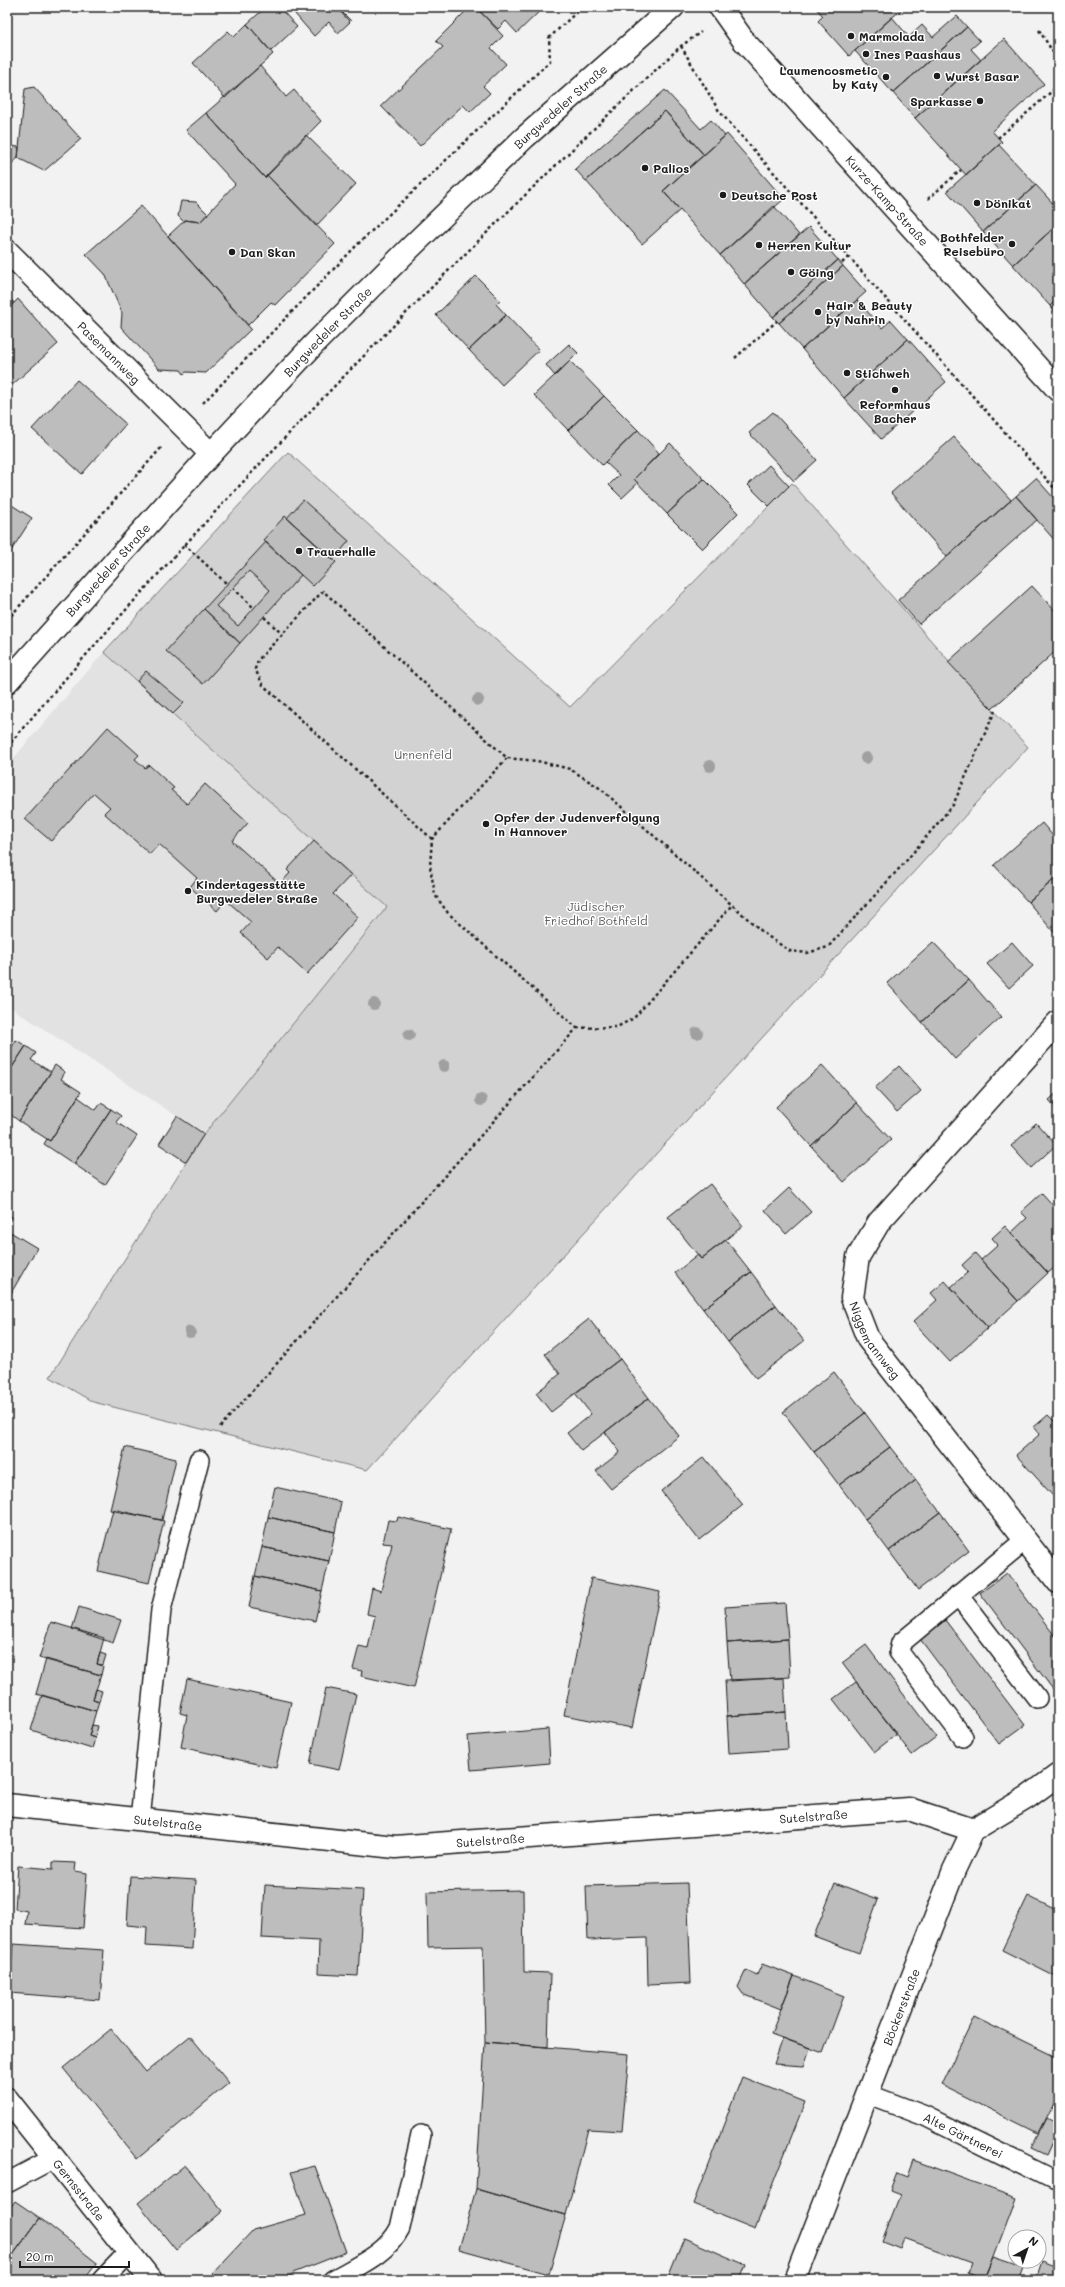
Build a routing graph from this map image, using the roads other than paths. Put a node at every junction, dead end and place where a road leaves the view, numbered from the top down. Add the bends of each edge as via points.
1 (673, 7) edge
2 (722, 10) edge
3 (7, 251) edge
4 (1058, 390) edge
5 (211, 454) junction
6 (7, 682) edge
7 (1058, 1022) edge
8 (199, 1460) dead end
9 (1025, 1540) junction
10 (1058, 1582) edge
11 (958, 1595) junction
12 (1037, 1698) dead end
13 (964, 1737) dead end
14 (1058, 1775) edge
15 (7, 1806) edge
16 (140, 1820) junction
17 (972, 1830) junction
18 (867, 2094) junction
19 (7, 2099) edge
20 (421, 2135) dead end
21 (54, 2158) junction
22 (1058, 2182) edge
23 (7, 2183) edge
24 (129, 2252) junction
25 (102, 2280) edge
26 (151, 2280) edge
27 (333, 2280) edge
28 (795, 2280) edge

1 - 5 street, Burgwedeler Straße via 524,138 410,248 316,342
2 - 4 street, Kurze-Kamp-Straße via 744,41
3 - 5 street, Pasemannweg
5 - 6 street, Burgwedeler Straße
7 - 9 street, Niggemannweg via 879,1222 858,1257 852,1298 868,1339
8 - 16 lane via 161,1610
9 - 10 street, Niggemannweg
9 - 11 lane
11 - 12 lane
11 - 13 lane via 905,1637 899,1652
14 - 17 street via 1028,1797
15 - 16 street, Sutelstraße
16 - 17 street, Sutelstraße via 395,1847 909,1810
17 - 18 street, Böckerstraße
18 - 22 lane, Alte Gärtnerei via 925,2116
18 - 28 street, Böckerstraße
19 - 21 street, Gernsstraße
20 - 27 lane via 400,2228 394,2240 384,2250
21 - 23 lane
21 - 24 street, Gernsstraße
24 - 25 lane
24 - 26 street, Gernsstraße

